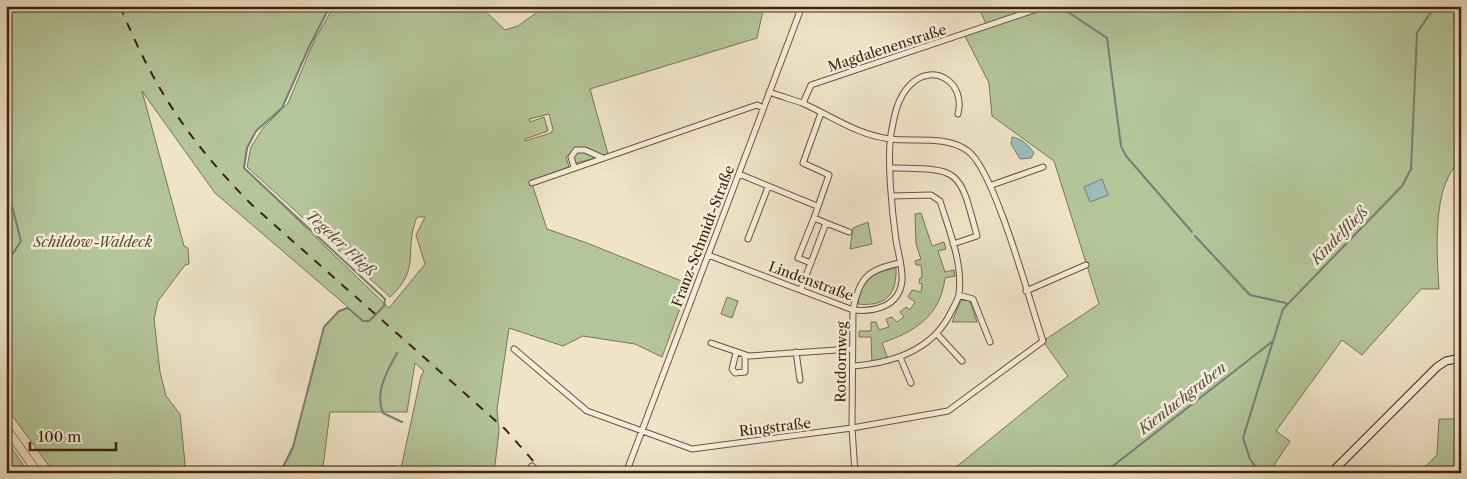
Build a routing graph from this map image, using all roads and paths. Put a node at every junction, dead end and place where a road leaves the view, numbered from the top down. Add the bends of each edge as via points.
1 (802, 6) edge
2 (1046, 6) edge
3 (769, 92) junction
4 (802, 104) junction
5 (763, 108) junction
6 (821, 113) junction
7 (958, 114) dead end
8 (890, 139) junction
9 (603, 158) junction
10 (574, 167) junction
11 (1042, 167) dead end
12 (891, 168) junction
13 (739, 174) junction
14 (532, 183) dead end
15 (992, 185) junction
16 (768, 187) junction
17 (892, 196) junction
18 (817, 206) junction
19 (814, 218) junction
20 (826, 223) junction
21 (850, 232) dead end
22 (748, 239) dead end
23 (953, 244) junction
24 (708, 254) junction
25 (811, 263) junction
26 (900, 263) junction
27 (1086, 265) dead end
28 (801, 289) junction
29 (1026, 290) junction
30 (959, 295) junction
31 (853, 310) junction
32 (936, 334) junction
33 (711, 342) dead end
34 (990, 342) dead end
35 (852, 349) junction
36 (514, 350) dead end
37 (796, 352) junction
38 (736, 353) junction
39 (745, 356) junction
40 (900, 357) junction
41 (1461, 358) edge
42 (962, 361) dead end
43 (853, 366) junction
44 (800, 380) dead end
45 (911, 383) dead end
46 (6, 428) edge
47 (852, 428) junction
48 (642, 432) junction
49 (532, 466) dead end
50 (38, 473) edge
51 (538, 473) edge
52 (626, 473) edge
53 (855, 473) edge
54 (1331, 473) edge

1 - 3 street, Franz-Schmidt-Straße
2 - 4 street, Magdalenenstraße via 811,85
3 - 4 street
3 - 5 street, Franz-Schmidt-Straße
4 - 6 street
5 - 9 street via 757,105
5 - 13 street, Franz-Schmidt-Straße
6 - 8 street via 863,133
6 - 18 street via 803,163 829,175
7 - 8 street, Lindenstraße via 961,104 959,92 952,82 941,76 927,76 911,83 903,94 894,115
8 - 12 street, Lindenstraße
8 - 15 street via 951,143 968,151
9 - 10 street
9 - 10 street via 585,150 576,150 571,157
10 - 14 street
11 - 15 street
12 - 17 street, Lindenstraße
12 - 23 street via 937,168 957,179 963,187 977,236
13 - 16 street
13 - 24 street, Franz-Schmidt-Straße
15 - 29 street
16 - 18 street
16 - 22 street
17 - 23 street via 936,197
17 - 26 street, Lindenstraße
18 - 19 street
19 - 20 street
19 - 25 street via 798,258
20 - 21 street
20 - 25 street
23 - 30 street
24 - 28 street, Lindenstraße
24 - 48 street, Franz-Schmidt-Straße
25 - 28 street
26 - 31 street, Rotdornweg via 879,267 867,275 856,294
26 - 31 street, Lindenstraße via 902,282 885,308 870,312
27 - 29 street
28 - 31 street, Lindenstraße
29 - 47 street, Ringstraße via 1043,341 948,411
30 - 32 street
30 - 34 street via 973,299
31 - 35 street, Rotdornweg
32 - 40 street
32 - 42 street
33 - 38 street
35 - 37 street
35 - 43 street, Rotdornweg
36 - 48 street, Ringstraße via 587,412
37 - 39 street
37 - 44 street
38 - 39 street
38 - 39 street via 732,369 735,373 744,372
40 - 43 street
40 - 45 street
41 - 54 street via 1446,360 1437,367
43 - 47 street, Rotdornweg
46 - 50 main road
47 - 48 street, Ringstraße via 692,449
47 - 53 street, Rotdornweg
48 - 52 street, Franz-Schmidt-Straße
49 - 51 street

